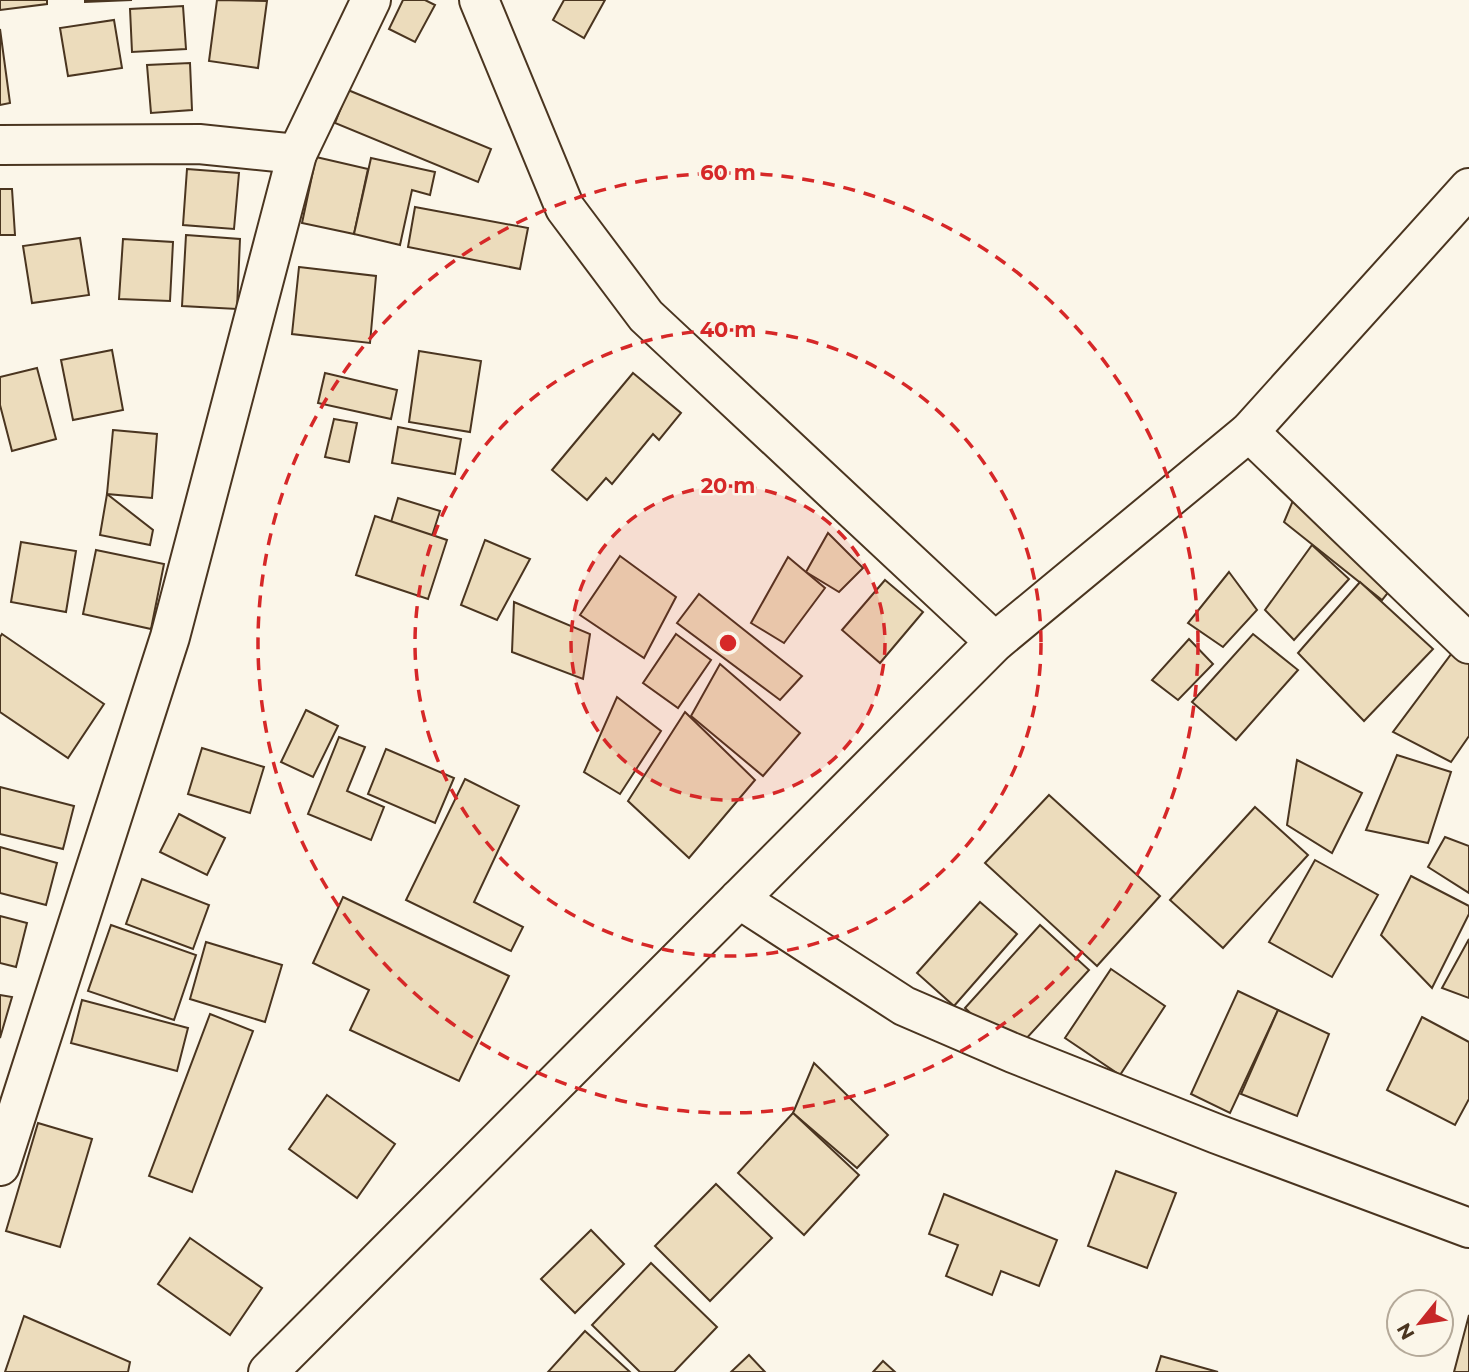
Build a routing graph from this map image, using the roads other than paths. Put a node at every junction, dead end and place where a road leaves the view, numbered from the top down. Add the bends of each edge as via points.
1 (371, 0) edge
2 (479, 0) edge
3 (0, 145) edge
4 (297, 154) junction
5 (1469, 188) edge
6 (1249, 432) junction
7 (995, 642) junction
8 (1469, 644) edge
9 (739, 899) junction
10 (0, 1166) edge
11 (1469, 1228) edge
12 (268, 1372) edge

1 - 4 street
2 - 7 street via 565,208 646,316
3 - 4 street via 199,144
4 - 10 street via 170,637
5 - 6 street
6 - 7 street
6 - 8 street
7 - 9 street
9 - 11 street via 904,1006 1217,1134
9 - 12 street

